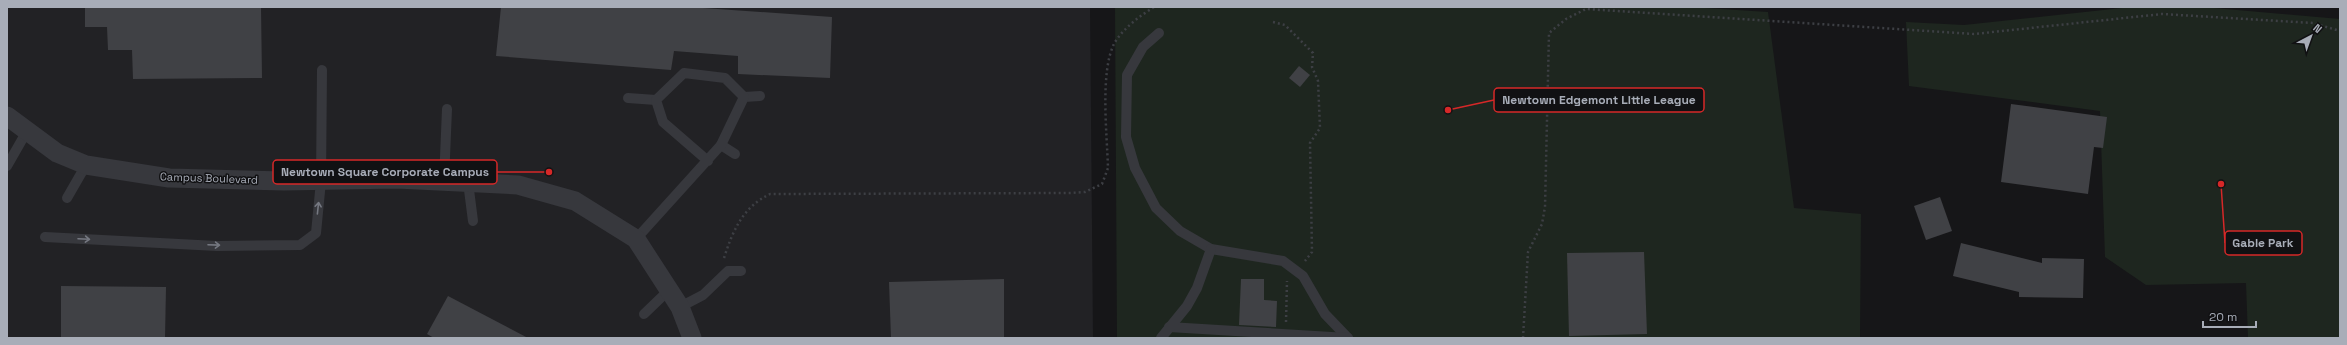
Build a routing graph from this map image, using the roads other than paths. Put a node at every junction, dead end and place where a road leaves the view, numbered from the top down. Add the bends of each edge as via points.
1 (1159, 33) dead end
2 (322, 70) dead end
3 (760, 96) dead end
4 (744, 97) junction
5 (628, 98) dead end
6 (656, 100) junction
7 (447, 109) dead end
8 (7, 116) edge
9 (27, 131) junction
10 (721, 145) junction
11 (735, 154) dead end
12 (708, 161) junction
13 (86, 165) junction
14 (7, 166) edge
15 (321, 181) junction
16 (444, 181) junction
17 (468, 182) junction
18 (67, 198) dead end
19 (473, 221) dead end
20 (45, 237) dead end
21 (636, 239) junction
22 (1211, 249) junction
23 (741, 271) dead end
24 (669, 290) junction
25 (680, 307) junction
26 (644, 314) dead end
27 (1169, 327) junction
28 (692, 338) edge
29 (1161, 338) edge
30 (1348, 338) edge

1 - 22 lane via 1143,48 1127,75 1126,137 1136,168 1156,208 1180,231
2 - 15 lane
3 - 4 lane
4 - 6 lane via 725,78 684,73
4 - 10 lane
5 - 6 lane
6 - 12 lane via 663,122
7 - 16 lane
8 - 9 street, Campus Boulevard
9 - 13 street, Campus Boulevard via 57,153
9 - 14 lane
10 - 11 lane
10 - 12 lane
12 - 21 lane
13 - 15 street, Campus Boulevard via 169,178
13 - 18 lane
15 - 16 street, Campus Boulevard
20 -> 15 lane via 217,246 300,245 316,233
16 - 17 street, Campus Boulevard
17 - 19 lane
17 - 21 street, Campus Boulevard via 518,185 575,200
21 - 24 street, Campus Boulevard
22 - 27 lane via 1198,288
22 - 30 lane via 1283,261 1303,276 1325,314
23 - 25 lane via 728,271 703,295
24 - 25 street, Campus Boulevard
24 - 26 lane
25 - 28 street, Campus Boulevard
27 - 29 lane
27 - 30 lane

